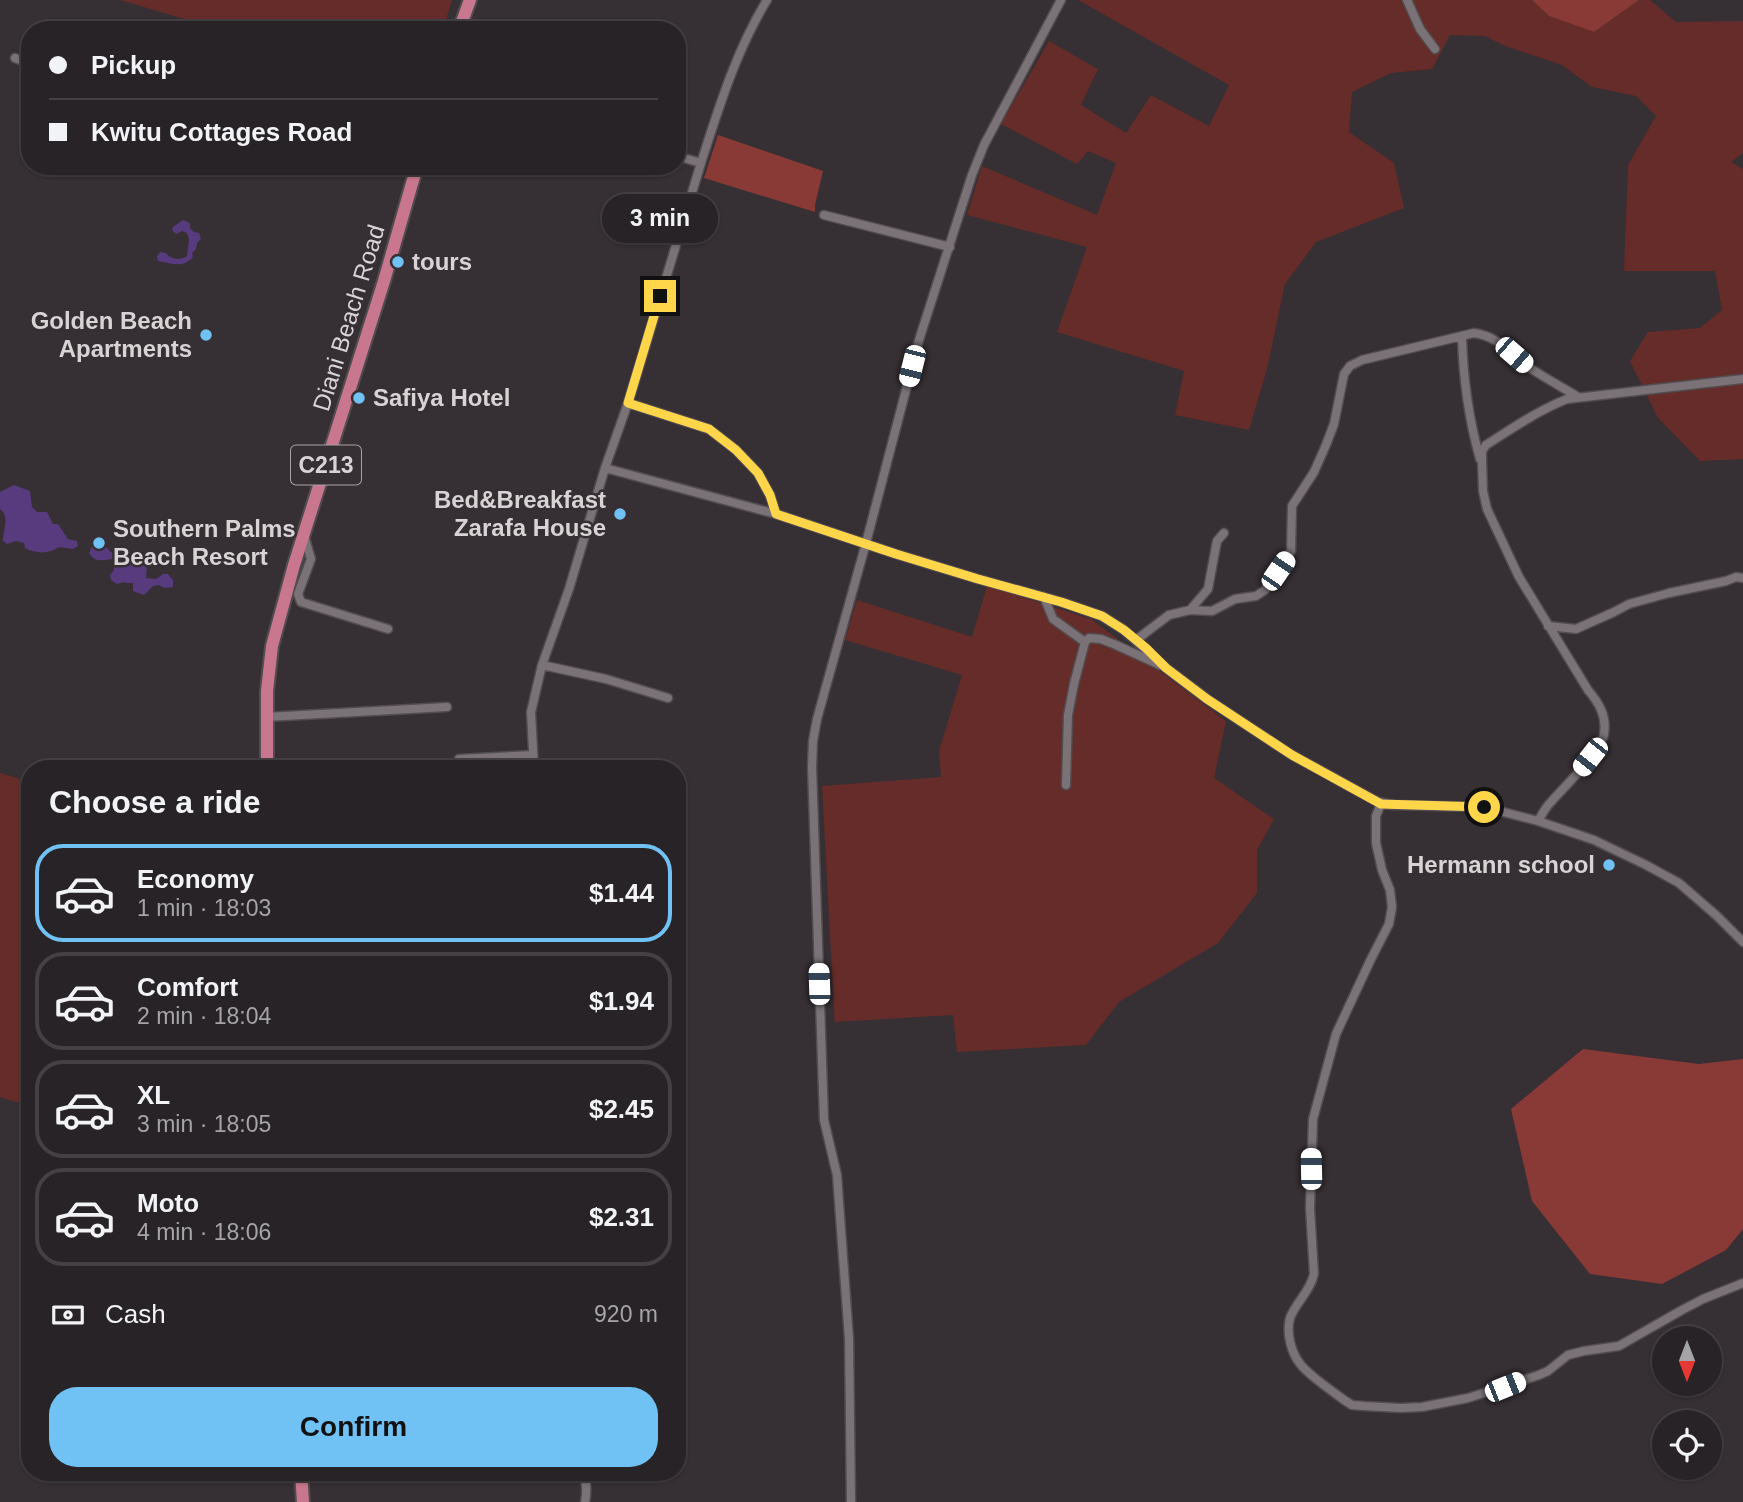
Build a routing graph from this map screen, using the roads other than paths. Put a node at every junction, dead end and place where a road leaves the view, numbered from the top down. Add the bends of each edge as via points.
1 (470, 0) edge
2 (767, 0) edge
3 (1061, 0) edge
4 (1407, 0) edge
5 (462, 21) edge
6 (1435, 49) dead end
7 (15, 58) dead end
8 (21, 60) edge
9 (686, 159) edge
10 (701, 163) junction
11 (414, 175) edge
12 (824, 215) dead end
13 (950, 247) junction
14 (1462, 336) junction
15 (1743, 379) edge
16 (1578, 397) junction
17 (633, 405) junction
18 (1482, 466) junction
19 (605, 468) junction
20 (776, 514) junction
21 (1224, 533) dead end
22 (304, 535) junction
23 (866, 543) junction
24 (1743, 578) edge
25 (1044, 597) junction
26 (1190, 610) junction
27 (1548, 626) junction
28 (388, 629) dead end
29 (1136, 640) junction
30 (1086, 642) junction
31 (542, 665) junction
32 (1166, 668) junction
33 (668, 698) dead end
34 (447, 706) dead end
35 (266, 717) junction
36 (533, 755) junction
37 (459, 759) dead end
38 (267, 760) edge
39 (533, 760) edge
40 (1066, 785) dead end
41 (1381, 804) junction
42 (1538, 821) junction
43 (1743, 942) edge
44 (1743, 1283) edge
45 (302, 1481) edge
46 (585, 1481) edge
47 (303, 1502) edge
48 (585, 1502) edge
49 (851, 1502) edge

1 - 5 main road
2 - 10 street via 729,78
3 - 13 street via 984,145
4 - 6 street
7 - 8 street
9 - 10 street
10 - 17 street
11 - 22 main road, Diani Beach Road / C213
12 - 13 street
13 - 23 street via 919,340
14 - 16 street via 1474,333 1500,342 1528,367
14 - 18 street via 1473,435
14 - 26 street via 1350,366 1326,445 1292,506 1291,551 1256,596 1235,599 1212,611
15 - 16 street
16 - 18 street via 1543,408 1486,445
17 - 19 street
17 - 20 street via 709,429 758,473
18 - 27 street via 1488,509
19 - 20 street
19 - 31 street
20 - 23 street
21 - 26 street via 1217,541 1208,589
22 - 28 street via 311,559 298,594 301,602
22 - 35 main road, Diani Beach Road / C213 via 272,646
23 - 25 street
23 - 49 street via 817,719 812,755 824,1119 836,1175 849,1339
24 - 27 street via 1629,604 1576,629
25 - 29 street via 1102,616
25 - 30 street via 1053,619
26 - 29 street via 1169,615
27 - 42 street via 1600,705 1604,734
29 - 32 street
30 - 32 street via 1101,639
30 - 40 street via 1068,715
31 - 33 street
31 - 36 street via 531,712
32 - 41 street via 1292,755
34 - 35 street
35 - 38 main road, Diani Beach Road / C213
36 - 37 street
36 - 39 street
41 - 42 street via 1484,807
41 - 44 street via 1376,843 1392,907 1389,924 1336,1034 1314,1119 1310,1208 1314,1275 1290,1318 1288,1334 1300,1364 1352,1405 1422,1407 1539,1376 1584,1351 1619,1346 1703,1299
42 - 43 street via 1608,846 1668,876
45 - 47 main road
46 - 48 street

